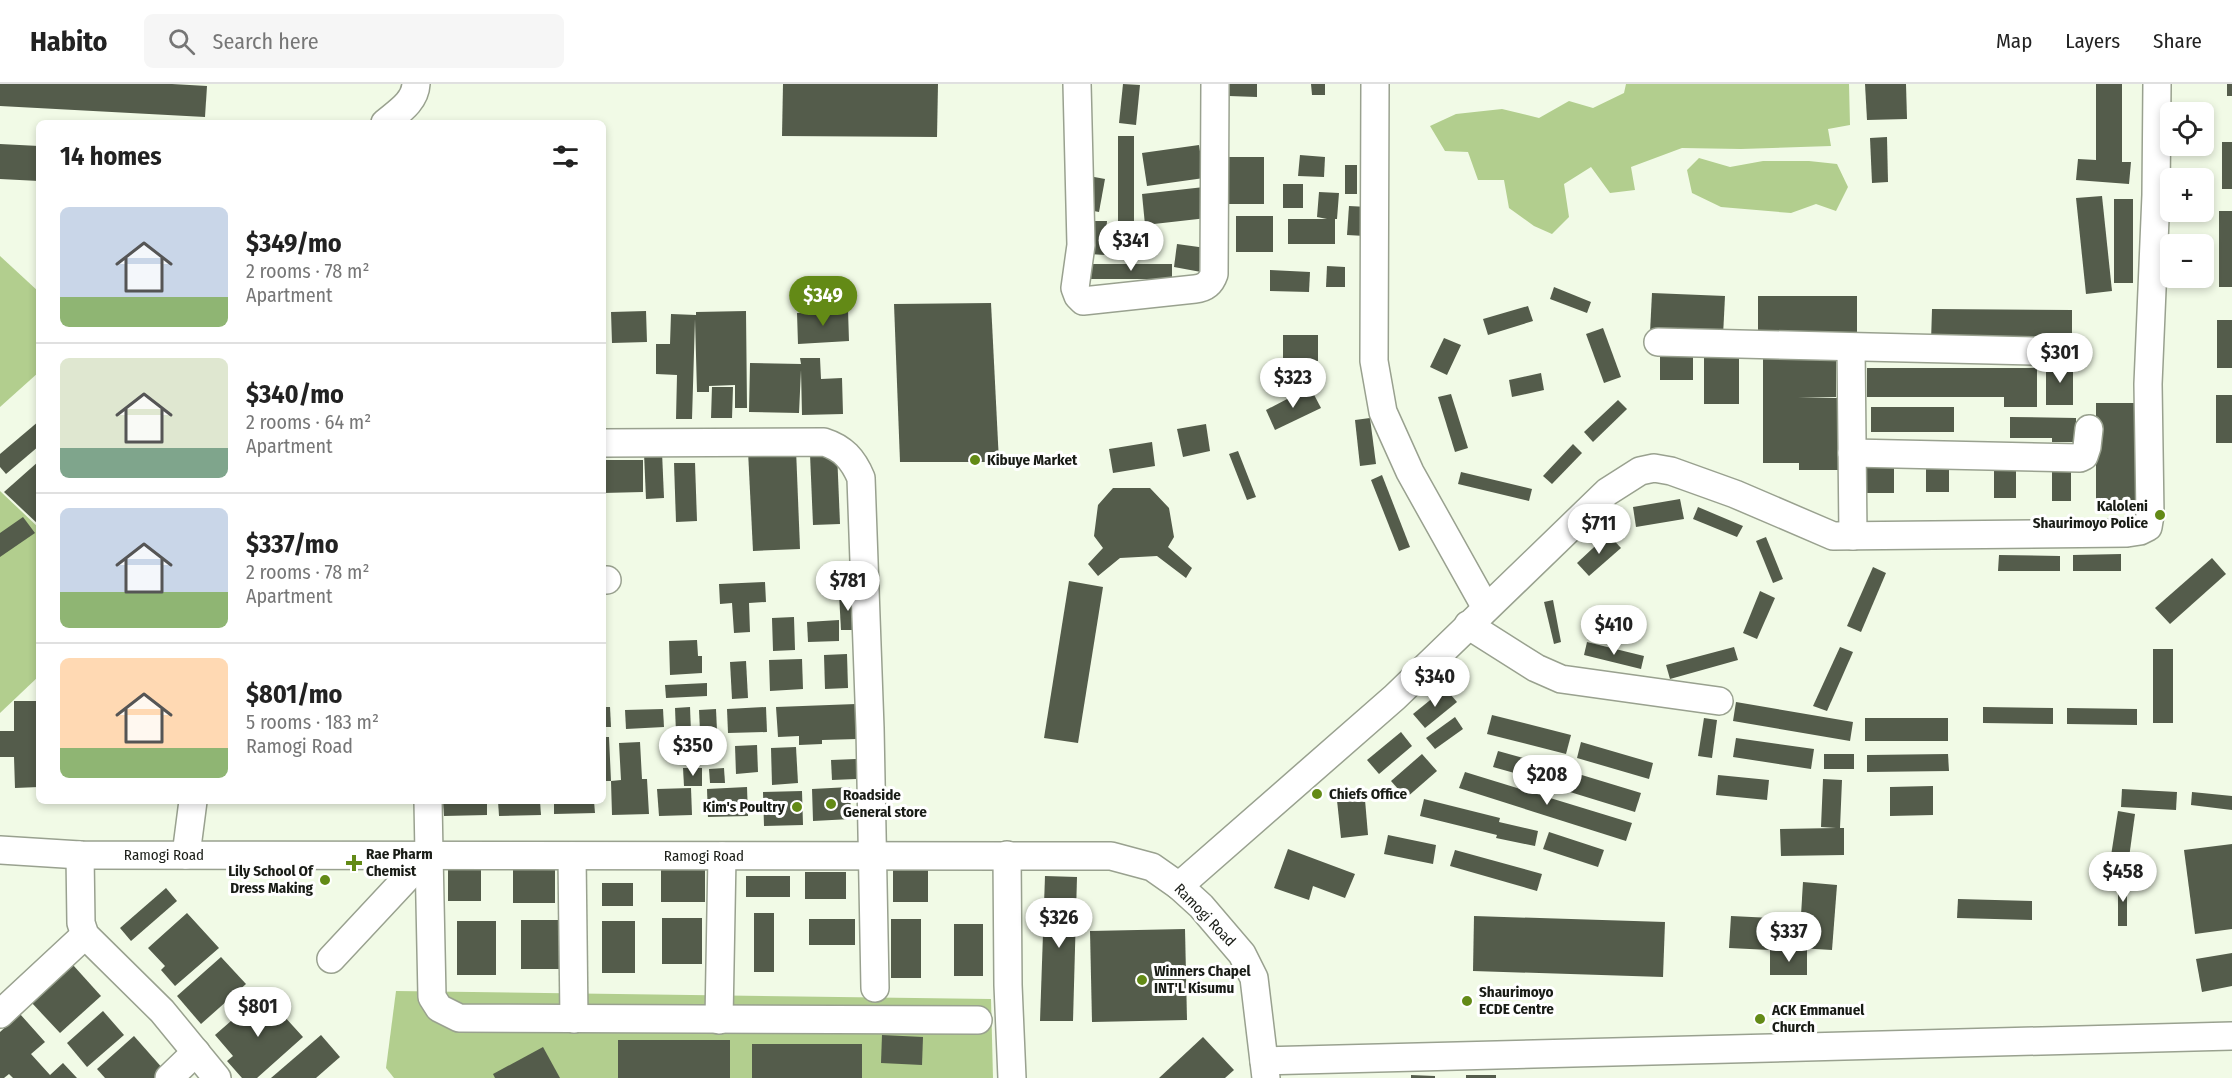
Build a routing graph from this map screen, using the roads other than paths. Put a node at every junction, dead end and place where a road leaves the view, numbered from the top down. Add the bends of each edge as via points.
1 (416, 84) edge
2 (1077, 84) edge
3 (1215, 84) edge
4 (1375, 84) edge
5 (2157, 84) edge
6 (388, 120) edge
7 (1658, 342) dead end
8 (1851, 347) junction
9 (2075, 352) dead end
10 (2089, 429) dead end
11 (606, 443) edge
12 (1852, 453) junction
13 (1853, 536) junction
14 (1477, 617) junction
15 (1719, 701) dead end
16 (193, 804) edge
17 (428, 804) edge
18 (0, 850) edge
19 (429, 854) junction
20 (80, 855) junction
21 (186, 855) junction
22 (1007, 855) junction
23 (572, 856) junction
24 (722, 856) junction
25 (871, 856) junction
26 (1179, 886) junction
27 (85, 935) junction
28 (331, 959) dead end
29 (875, 988) dead end
30 (0, 1014) edge
31 (574, 1019) junction
32 (719, 1020) junction
33 (978, 1020) dead end
34 (2232, 1036) edge
35 (196, 1052) junction
36 (1265, 1070) edge
37 (169, 1078) edge
38 (217, 1078) edge
39 (1012, 1078) edge

1 - 6 street via 409,102
2 - 3 street via 1081,245 1076,288 1083,301 1195,289 1212,281
4 - 14 street via 1374,361 1383,412
5 - 13 street via 2148,526 2120,534
7 - 8 street
8 - 9 street
8 - 12 street
10 - 12 street via 2088,447 2080,458
11 - 25 street via 824,442 842,450 855,465 861,478
12 - 13 street
13 - 14 street via 1833,536 1671,471 1640,471 1607,492
14 - 15 street via 1536,668 1562,679
14 - 26 street via 1395,697
16 - 21 street
17 - 19 street
18 - 20 street, Ramogi Road
19 - 21 street, Ramogi Road
19 - 23 street, Ramogi Road
19 - 28 street
19 - 31 street via 432,997 439,1008 459,1018
20 - 21 street, Ramogi Road
20 - 27 street via 81,923
22 - 25 street, Ramogi Road
22 - 26 street, Ramogi Road via 1111,856 1152,867
22 - 39 street
23 - 24 street, Ramogi Road
23 - 31 street
24 - 25 street, Ramogi Road
24 - 32 street
25 - 29 street
26 - 36 street, Ramogi Road via 1242,954 1254,978
27 - 30 street
27 - 35 street via 162,1011
31 - 32 street
32 - 33 street
34 - 36 street
35 - 37 street
35 - 38 street

